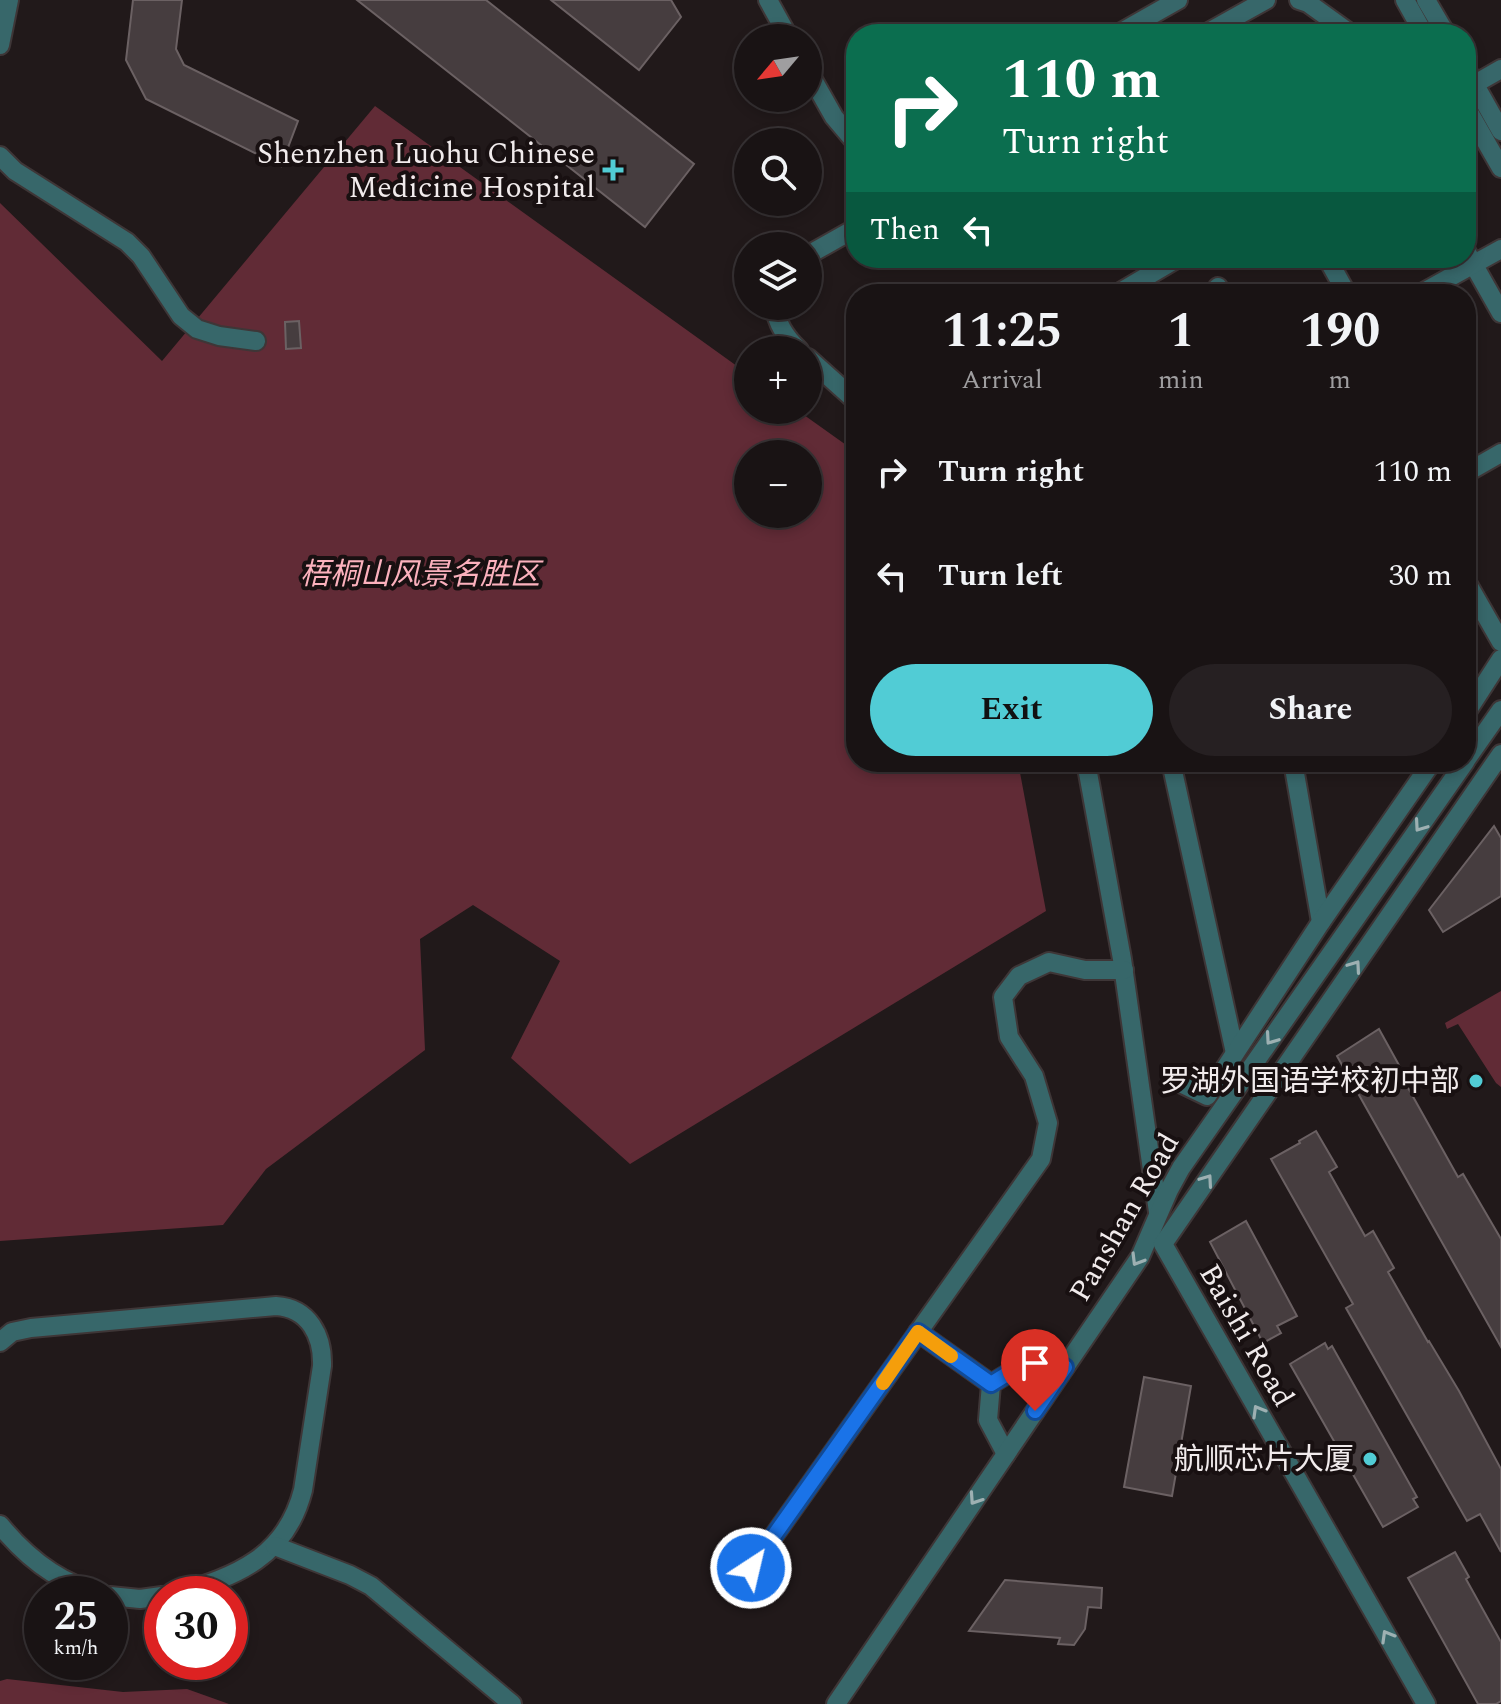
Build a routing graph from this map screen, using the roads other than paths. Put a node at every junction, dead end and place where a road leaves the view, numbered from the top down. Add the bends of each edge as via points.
1 (9, 0) edge
2 (768, 0) edge
3 (1178, 0) edge
4 (1266, 0) edge
5 (1299, 0) edge
6 (1405, 0) edge
7 (1426, 0) edge
8 (781, 24) edge
9 (1136, 24) edge
10 (1223, 24) edge
11 (1337, 24) edge
12 (1418, 24) edge
13 (1440, 24) edge
14 (0, 45) edge
15 (1501, 69) edge
16 (1476, 78) edge
17 (1476, 92) edge
18 (822, 96) edge
19 (1476, 124) edge
20 (1501, 131) edge
21 (846, 133) edge
22 (0, 156) edge
23 (1501, 168) edge
24 (846, 234) edge
25 (822, 247) edge
26 (1501, 249) edge
27 (1476, 255) edge
28 (1161, 268) edge
29 (1455, 268) edge
30 (1476, 268) edge
31 (1134, 284) edge
32 (1434, 284) edge
33 (1501, 313) edge
34 (256, 341) dead end
35 (822, 371) edge
36 (846, 392) edge
37 (1501, 453) edge
38 (1476, 467) edge
39 (1476, 598) edge
40 (1501, 642) edge
41 (1501, 659) edge
42 (1476, 698) edge
43 (1501, 710) edge
44 (1476, 745) edge
45 (1501, 754) edge
46 (1088, 772) edge
47 (1173, 772) edge
48 (1295, 772) edge
49 (1425, 772) edge
50 (1457, 772) edge
51 (1321, 922) junction
52 (1124, 970) junction
53 (1235, 1053) junction
54 (1172, 1079) dead end
55 (1159, 1215) junction
56 (1163, 1244) joint
57 (918, 1332) junction
58 (0, 1342) edge
59 (1065, 1367) junction
60 (991, 1384) junction
61 (1006, 1454) junction
62 (0, 1525) edge
63 (275, 1546) junction
64 (751, 1568) dead end
65 (56, 1576) edge
66 (229, 1576) edge
67 (512, 1704) edge
68 (836, 1704) edge
69 (1426, 1704) edge

1 - 14 street
2 - 8 street
3 - 9 street
4 - 10 street
5 - 11 street
6 - 12 street
7 - 13 street
15 - 16 street
17 - 20 street
18 - 21 street
19 - 23 street
22 - 34 street via 15,171 127,242 181,316 197,329
24 - 25 street
26 - 27 street
28 - 31 street
29 - 32 street
30 - 33 street
35 - 36 street
37 - 38 street
39 - 40 street
41 - 42 street
43 - 44 street, Panshan Road
56 -> 45 street, Panshan Road
46 - 52 street
47 - 53 street
48 - 51 street
49 - 51 street
50 -> 55 street, Panshan Road via 1181,1168
51 - 53 street
52 - 55 street
52 - 57 street via 1085,970 1049,962 1019,976 1003,997 1009,1037 1034,1076 1048,1123 1041,1159
53 - 54 street via 1207,1096
55 -> 59 street, Panshan Road via 1140,1257
69 -> 56 street, Baishi Road
57 - 60 street
57 - 64 street
58 - 63 street via 12,1332 31,1328 276,1306 298,1312 315,1331 322,1366 299,1505
59 - 60 street via 1020,1366
59 - 61 street, Panshan Road
60 - 61 street via 988,1420
61 -> 68 street, Panshan Road
62 - 65 street
63 - 66 street
63 - 67 street via 371,1586

